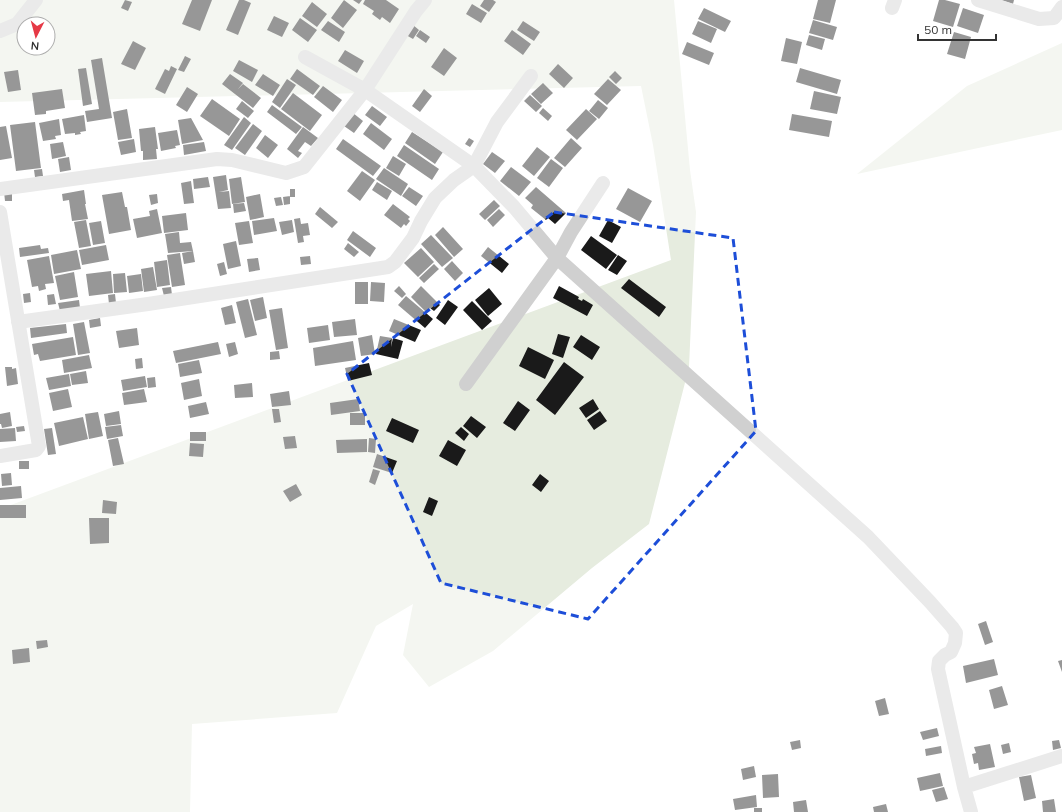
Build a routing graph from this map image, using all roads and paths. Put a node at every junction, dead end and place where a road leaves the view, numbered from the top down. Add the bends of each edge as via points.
1 (36, 0) edge
2 (425, 0) edge
3 (978, 0) edge
4 (1062, 7) edge
5 (0, 31) edge
6 (305, 57) dead end
7 (531, 76) dead end
8 (365, 90) junction
9 (474, 166) junction
10 (604, 184) dead end
11 (0, 189) edge
12 (0, 212) edge
13 (557, 258) junction
14 (18, 322) junction
15 (466, 384) dead end
16 (0, 456) edge
17 (1062, 756) edge
18 (964, 786) junction
19 (971, 812) edge

1 - 5 street via 17,24
2 - 8 street
3 - 4 street via 1039,19 1054,18
6 - 8 street
7 - 9 street via 497,122
8 - 9 street
8 - 11 street via 311,160 295,171 277,172 232,160 218,159
9 - 13 street via 514,207
9 - 14 street via 435,198 413,238 395,262 388,267
10 - 13 street via 571,232
12 - 14 street
13 - 15 street
13 - 18 street via 868,537 952,627 956,633 955,643 951,652 939,662 938,669
14 - 16 street via 39,446 36,450
17 - 18 street
18 - 19 street

